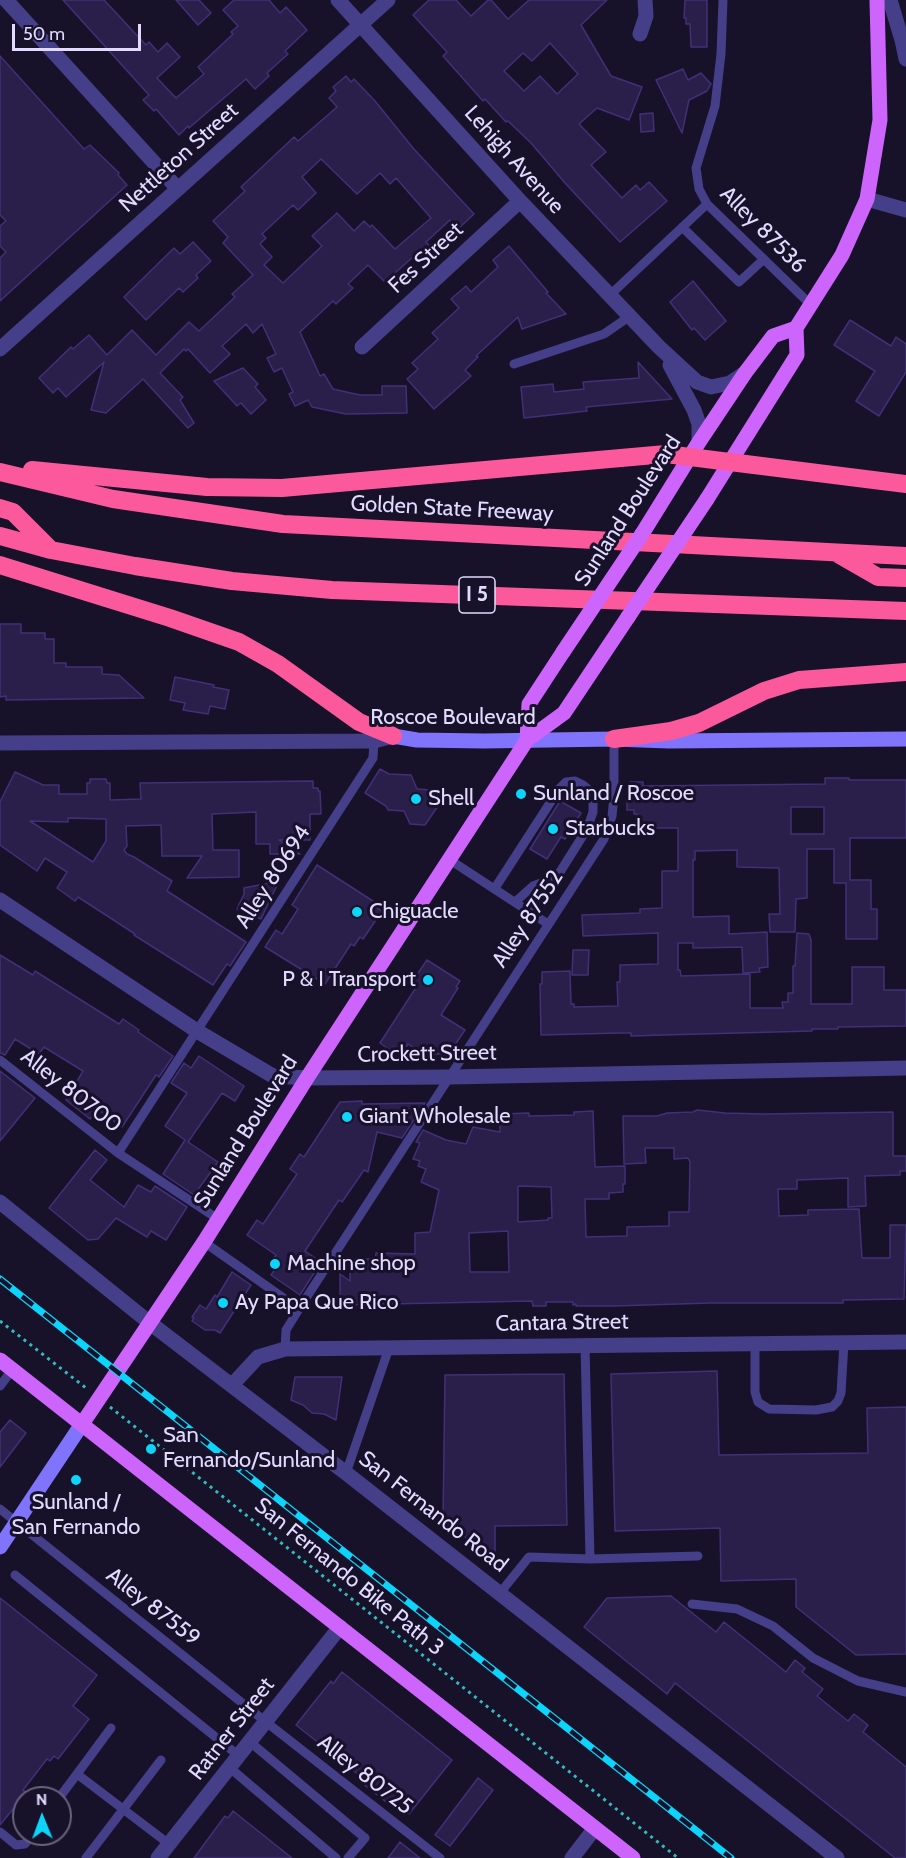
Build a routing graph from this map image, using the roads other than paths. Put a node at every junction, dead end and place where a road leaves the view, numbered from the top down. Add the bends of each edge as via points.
1 (6, 0) edge
2 (338, 0) edge
3 (388, 0) edge
4 (645, 0) edge
5 (723, 0) edge
6 (877, 0) edge
7 (890, 0) edge
8 (361, 24) junction
9 (640, 34) dead end
10 (906, 59) edge
11 (178, 189) junction
12 (867, 198) junction
13 (520, 201) junction
14 (707, 204) junction
15 (906, 210) edge
16 (682, 227) junction
17 (764, 259) junction
18 (610, 295) junction
19 (811, 305) junction
20 (630, 316) junction
21 (796, 328) junction
22 (362, 347) dead end
23 (658, 347) junction
24 (0, 349) edge
25 (514, 364) dead end
26 (745, 373) junction
27 (694, 450) junction
28 (731, 461) junction
29 (0, 467) edge
30 (0, 472) edge
31 (906, 484) edge
32 (0, 508) edge
33 (0, 536) edge
34 (51, 550) junction
35 (834, 552) junction
36 (906, 556) edge
37 (0, 566) edge
38 (906, 578) edge
39 (906, 611) edge
40 (906, 672) edge
41 (393, 736) junction
42 (614, 739) junction
43 (906, 739) edge
44 (527, 740) junction
45 (374, 741) junction
46 (0, 743) edge
47 (450, 860) junction
48 (495, 888) junction
49 (0, 900) edge
50 (515, 902) junction
51 (548, 924) junction
52 (197, 1031) junction
53 (0, 1060) edge
54 (906, 1068) edge
55 (450, 1077) junction
56 (307, 1078) junction
57 (118, 1153) junction
58 (0, 1202) edge
59 (218, 1219) junction
60 (204, 1242) junction
61 (298, 1309) junction
62 (150, 1323) junction
63 (844, 1342) junction
64 (906, 1342) edge
65 (755, 1344) junction
66 (585, 1345) junction
67 (389, 1348) junction
68 (285, 1349) junction
69 (6, 1365) edge
70 (232, 1385) junction
71 (0, 1386) edge
72 (82, 1424) junction
73 (346, 1473) junction
74 (0, 1509) edge
75 (16, 1521) junction
76 (0, 1547) edge
77 (698, 1556) dead end
78 (590, 1559) junction
79 (15, 1575) dead end
80 (500, 1593) junction
81 (692, 1604) dead end
82 (340, 1626) junction
83 (906, 1692) edge
84 (266, 1722) junction
85 (111, 1728) dead end
86 (250, 1742) junction
87 (161, 1760) dead end
88 (234, 1762) junction
89 (77, 1774) junction
90 (68, 1786) edge
91 (123, 1809) junction
92 (596, 1828) junction
93 (0, 1832) edge
94 (12, 1842) edge
95 (169, 1844) junction
96 (86, 1858) edge
97 (158, 1858) edge
98 (336, 1858) edge
99 (348, 1858) edge
100 (441, 1858) edge
101 (572, 1858) edge
102 (633, 1858) edge
103 (837, 1858) edge

1 - 11 street
2 - 8 street, Lehigh Avenue
3 - 8 street, Nettleton Street
4 - 9 street via 646,16
5 - 14 lane, Alley 87536 via 715,106 696,168 699,189
6 - 12 main road via 880,120
7 - 10 street
8 - 11 street, Nettleton Street
8 - 13 street, Lehigh Avenue
11 - 24 street, Nettleton Street
12 - 15 street
12 - 19 main road via 842,255
13 - 18 street, Lehigh Avenue
13 - 22 street, Fes Street
14 - 16 lane
14 - 17 lane, Alley 87536
16 - 17 lane via 739,282
16 - 18 lane
17 - 19 lane, Alley 87536
18 - 20 street, Lehigh Avenue
19 - 21 main road
20 - 23 street, Lehigh Avenue
20 - 25 lane via 604,334
21 - 26 main road, Sunland Boulevard via 773,336
21 - 28 main road, Sunland Boulevard via 797,355
23 - 26 street, Lehigh Avenue via 697,382 711,387 730,383
23 - 27 street, Lehigh Avenue via 679,379 699,424
26 - 27 main road, Sunland Boulevard
27 - 28 highway
27 - 29 highway via 282,488 207,488
27 - 44 main road, Sunland Boulevard, bridge via 529,704
28 - 31 highway
28 - 44 main road, Sunland Boulevard, bridge via 564,713
30 - 35 highway, Golden State Freeway via 113,499 283,524
32 - 34 highway via 13,512
33 - 34 highway, I 5
34 - 39 highway, I 5 via 221,579 332,590
35 - 36 highway, Golden State Freeway
35 - 38 highway via 879,577
37 - 41 highway via 239,642 278,664 359,722
40 - 42 highway via 799,680 764,691 699,723
41 - 44 main road, Roscoe Boulevard via 417,740
41 - 45 street, Roscoe Boulevard
42 - 43 main road, Roscoe Boulevard
42 - 44 main road, Roscoe Boulevard
42 - 51 lane, Alley 87552 via 614,796 604,839
44 - 47 main road, Sunland Boulevard
45 - 46 street, Roscoe Boulevard
45 - 52 lane, Alley 80694 via 373,758
47 - 48 lane
47 - 56 main road, Sunland Boulevard
48 - 50 lane
48 - 50 lane via 558,789 566,782 583,785 593,798 594,812 587,829 560,872 533,886
49 - 52 street, Crockett Street
50 - 51 lane
51 - 55 lane, Alley 87552
52 - 56 street, Crockett Street via 273,1076
52 - 57 lane, Alley 80694
53 - 57 lane, Alley 80700
54 - 55 street, Crockett Street
55 - 56 street, Crockett Street
55 - 61 lane, Alley 87552
56 - 59 main road, Sunland Boulevard
57 - 59 lane, Alley 80700
58 - 62 street, San Fernando Road
59 - 60 main road, Sunland Boulevard
60 - 61 lane
60 - 62 main road, Sunland Boulevard
61 - 68 lane, Alley 87552 via 286,1330
62 - 70 street, San Fernando Road
62 - 72 main road, Sunland Boulevard
63 - 64 street, Cantara Street
63 - 65 street, Cantara Street
63 - 65 lane via 838,1401 832,1407 816,1410 769,1409 758,1402
65 - 66 street, Cantara Street
66 - 67 street, Cantara Street
66 - 78 lane
67 - 68 street, Cantara Street
67 - 73 lane
68 - 70 street, Cantara Street via 258,1357
69 - 71 lane
69 - 72 main road
70 - 73 street, San Fernando Road
72 - 75 main road, Sunland Boulevard
72 - 82 main road
73 - 80 street, San Fernando Road
74 - 75 lane, Alley 87559
75 - 76 main road, Sunland Boulevard
75 - 84 lane, Alley 87559
77 - 78 lane
78 - 80 lane via 529,1557
79 - 88 lane
80 - 103 street, San Fernando Road
81 - 83 lane via 737,1609 773,1626 813,1658 858,1681
82 - 84 street, Ratner Street
82 - 92 main road
84 - 86 street, Ratner Street
84 - 100 lane, Alley 80725
85 - 89 lane
86 - 88 street, Ratner Street
86 - 99 lane via 365,1838
87 - 91 lane
88 - 95 street, Ratner Street
88 - 98 lane
89 - 90 lane
89 - 91 lane
91 - 95 lane
91 - 96 lane
92 - 101 street
92 - 102 main road
93 - 94 lane
95 - 97 street, Ratner Street

